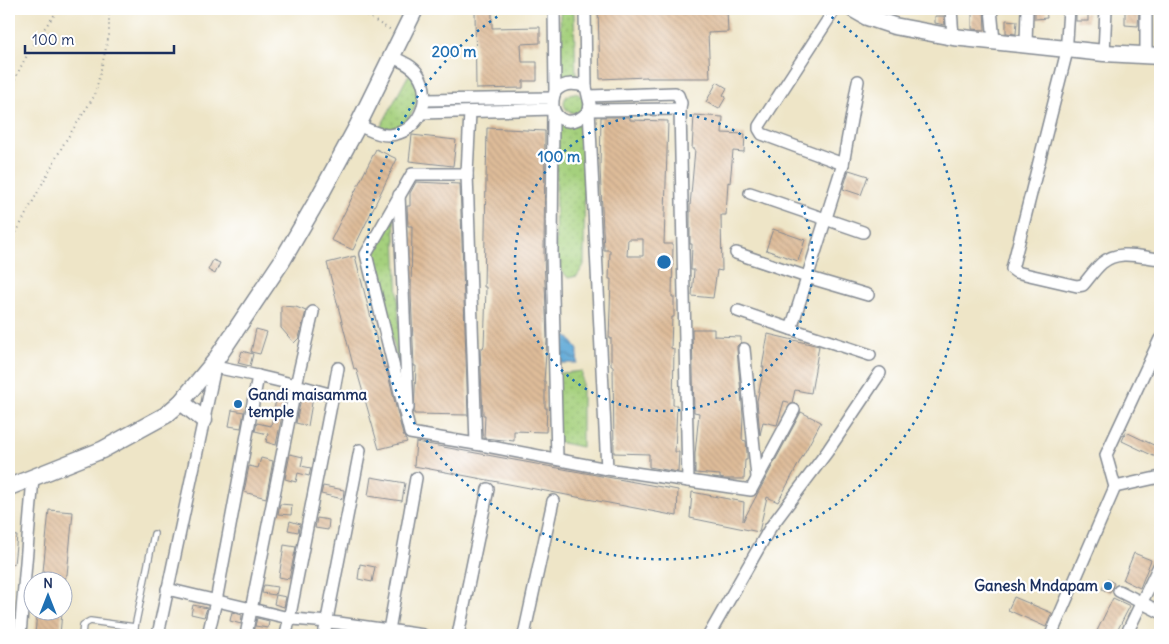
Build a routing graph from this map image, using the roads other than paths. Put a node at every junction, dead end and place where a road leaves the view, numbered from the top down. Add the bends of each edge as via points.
1 (415, 9) edge
2 (554, 9) edge
3 (585, 9) edge
4 (835, 9) edge
5 (853, 9) edge
6 (951, 9) edge
7 (991, 9) edge
8 (1027, 9) edge
9 (1069, 9) edge
10 (1106, 9) edge
11 (1146, 9) edge
12 (953, 37) junction
13 (994, 41) junction
14 (1026, 44) junction
15 (1067, 49) junction
16 (1104, 53) junction
17 (392, 56) junction
18 (1153, 56) edge
19 (858, 81) dead end
20 (587, 91) junction
21 (425, 100) junction
22 (554, 100) junction
23 (680, 109) junction
24 (589, 110) junction
25 (470, 112) junction
26 (422, 113) junction
27 (358, 124) junction
28 (843, 164) junction
29 (467, 174) junction
30 (750, 193) dead end
31 (399, 195) junction
32 (825, 219) junction
33 (863, 232) dead end
34 (736, 253) dead end
35 (1160, 259) edge
36 (807, 278) junction
37 (868, 295) dead end
38 (738, 311) dead end
39 (313, 312) dead end
40 (791, 329) junction
41 (1160, 339) edge
42 (744, 348) dead end
43 (870, 355) dead end
44 (215, 364) junction
45 (338, 368) dead end
46 (880, 373) dead end
47 (258, 376) junction
48 (296, 385) junction
49 (333, 395) junction
50 (181, 402) junction
51 (794, 410) dead end
52 (204, 420) junction
53 (410, 434) junction
54 (476, 444) junction
55 (360, 450) dead end
56 (557, 458) junction
57 (607, 469) junction
58 (757, 477) junction
59 (1160, 477) edge
60 (33, 478) junction
61 (416, 478) dead end
62 (688, 481) junction
63 (9, 487) edge
64 (1115, 488) junction
65 (488, 489) dead end
66 (553, 501) dead end
67 (154, 534) dead end
68 (1160, 564) edge
69 (167, 589) junction
70 (1120, 591) dead end
71 (216, 601) junction
72 (1142, 602) junction
73 (251, 609) junction
74 (1160, 612) edge
75 (290, 618) junction
76 (326, 622) junction
77 (135, 627) junction
78 (389, 630) junction
79 (376, 632) edge
80 (20, 635) edge
81 (82, 635) edge
82 (135, 635) edge
83 (158, 635) edge
84 (208, 635) edge
85 (246, 635) edge
86 (286, 635) edge
87 (324, 635) edge
88 (423, 635) edge
89 (458, 635) edge
90 (524, 635) edge
91 (709, 635) edge
92 (1051, 635) edge
93 (1126, 635) edge

1 - 17 main road
2 - 22 street
3 - 20 street
4 - 28 street via 759,130 762,134
5 - 12 main road via 894,26
6 - 12 street
7 - 13 street
8 - 14 street
9 - 15 street
10 - 16 street
11 - 18 street
12 - 13 main road
13 - 14 main road
14 - 15 main road
15 - 16 main road
15 - 35 street via 1012,269 1077,286 1083,285 1102,263 1116,255
16 - 18 main road
17 - 21 street via 417,73
17 - 27 main road
19 - 28 street
20 - 22 street via 576,84 564,85
20 - 23 street via 675,93 681,103
20 - 24 street
21 - 22 street
21 - 26 street
22 - 24 street via 555,115 567,121 579,119
22 - 25 street
22 - 56 street via 552,254
23 - 24 street
23 - 62 street
24 - 57 street
25 - 26 street
25 - 29 street
26 - 27 street via 413,124 389,135
27 - 44 main road via 282,261
28 - 32 street
29 - 31 street via 412,174
29 - 54 street
30 - 32 street
31 - 53 street
31 - 53 street via 366,254
32 - 33 street
32 - 36 street
34 - 36 street
36 - 37 street
36 - 40 street
38 - 40 street
39 - 48 street
40 - 43 street
41 - 64 street via 1106,455
42 - 58 street
44 - 47 street
44 - 50 main road
44 - 52 street
45 - 49 street
46 - 91 street via 770,528
47 - 48 street
47 - 71 street
48 - 49 street
48 - 73 street
49 - 75 street
50 - 52 main road
50 - 60 main road via 166,415 102,450
51 - 58 street
52 - 69 street
53 - 54 street
54 - 56 street
55 - 76 street
56 - 57 street
57 - 62 street
58 - 62 street via 751,490
59 - 64 street
60 - 63 main road
60 - 80 street
61 - 78 street
64 - 92 street
65 - 89 street
66 - 90 street
67 - 77 lane
68 - 72 street
69 - 71 street
69 - 83 street
70 - 72 street
71 - 73 street
71 - 84 street
72 - 74 street
72 - 93 street
73 - 75 street
73 - 85 street
75 - 76 street
75 - 86 street
76 - 79 street
76 - 87 street
77 - 81 lane via 90,621 83,625
77 - 82 lane
78 - 79 street
78 - 88 street

